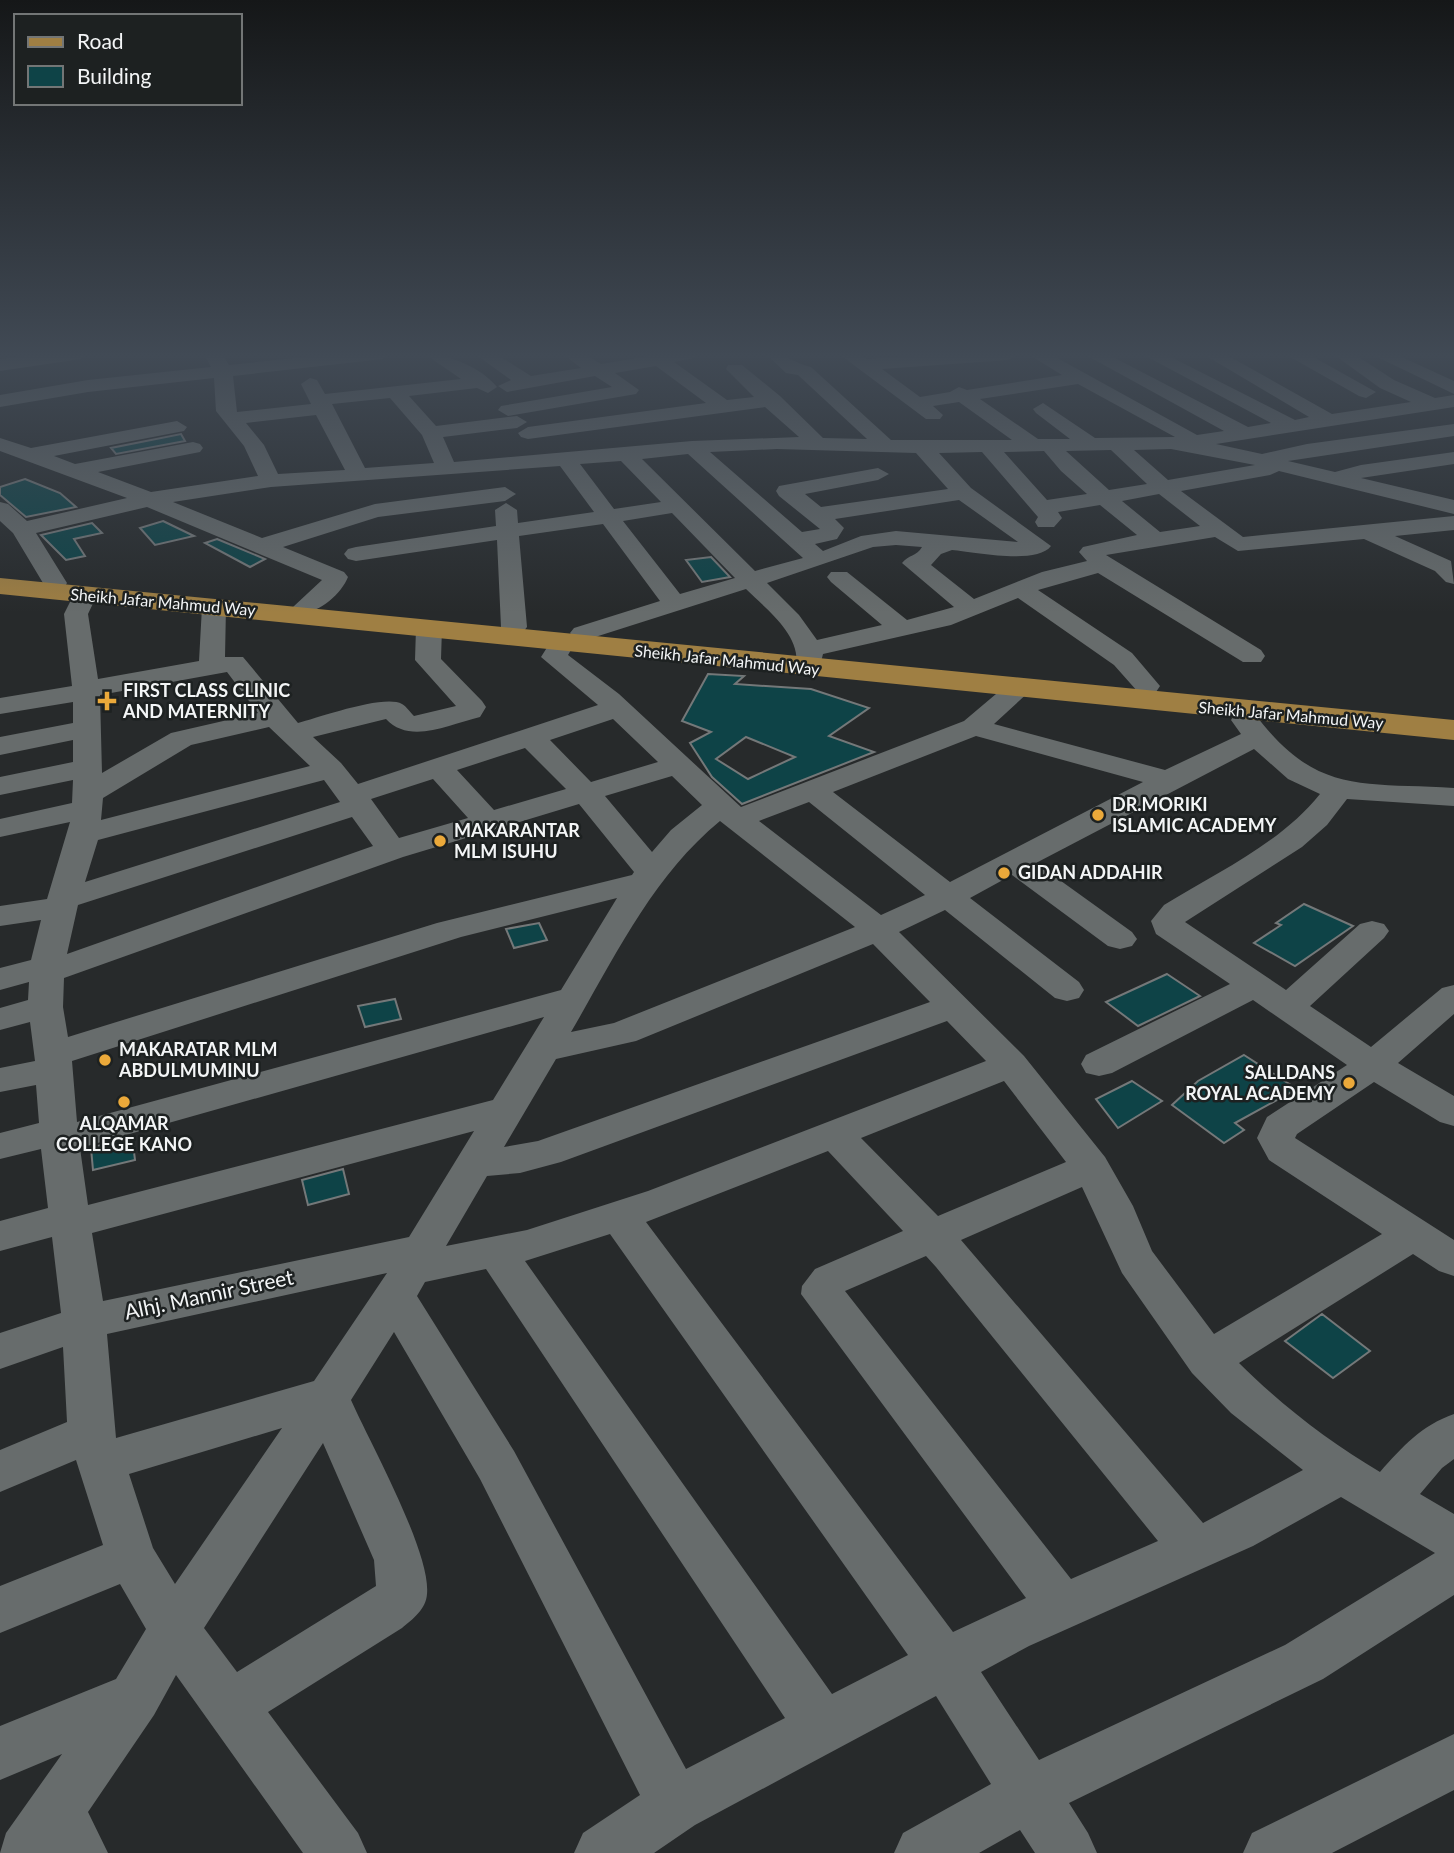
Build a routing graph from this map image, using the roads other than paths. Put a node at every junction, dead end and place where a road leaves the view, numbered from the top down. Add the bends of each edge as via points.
1 (105, 440) edge
2 (190, 440) edge
3 (251, 440) edge
4 (343, 440) edge
5 (434, 440) edge
6 (537, 440) edge
7 (736, 440) edge
8 (814, 440) edge
9 (880, 440) edge
10 (972, 440) edge
11 (1035, 440) edge
12 (1085, 440) edge
13 (1190, 440) edge
14 (1207, 440) edge
15 (1378, 440) edge
16 (1428, 440) edge
17 (1115, 443) junction
18 (1194, 443) junction
19 (0, 444) edge
20 (742, 444) junction
21 (818, 444) junction
22 (1090, 444) junction
23 (858, 445) junction
24 (885, 445) junction
25 (1042, 445) junction
26 (921, 446) junction
27 (981, 446) junction
28 (692, 447) junction
29 (193, 448) junction
30 (626, 454) junction
31 (27, 455) junction
32 (1454, 457) edge
33 (558, 460) junction
34 (1273, 464) junction
35 (504, 465) junction
36 (447, 469) junction
37 (74, 470) junction
38 (362, 474) junction
39 (878, 474) junction
40 (1335, 480) junction
41 (271, 481) junction
42 (1454, 485) edge
43 (803, 486) junction
44 (216, 488) junction
45 (1164, 488) junction
46 (963, 493) junction
47 (505, 494) junction
48 (1406, 497) junction
49 (1103, 498) junction
50 (146, 500) junction
51 (904, 502) junction
52 (677, 506) junction
53 (1454, 507) edge
54 (1042, 508) junction
55 (0, 509) edge
56 (375, 511) junction
57 (814, 515) junction
58 (606, 517) junction
59 (1454, 523) edge
60 (330, 525) junction
61 (22, 529) junction
62 (1014, 529) junction
63 (1219, 530) junction
64 (508, 531) junction
65 (1371, 533) junction
66 (1155, 539) junction
67 (798, 540) junction
68 (947, 544) junction
69 (264, 545) junction
70 (356, 554) junction
71 (820, 560) junction
72 (1102, 565) junction
73 (0, 577) edge
74 (335, 577) junction
75 (839, 577) dead end
76 (1454, 577) edge
77 (751, 580) junction
78 (0, 586) edge
79 (70, 589) junction
80 (1020, 589) junction
81 (674, 603) junction
82 (214, 607) junction
83 (305, 607) junction
84 (972, 608) junction
85 (514, 627) junction
86 (429, 628) junction
87 (904, 630) junction
88 (572, 638) junction
89 (1252, 656) dead end
90 (810, 657) junction
91 (212, 666) junction
92 (1147, 686) junction
93 (1019, 689) junction
94 (87, 703) junction
95 (0, 706) edge
96 (617, 708) junction
97 (1238, 710) junction
98 (1454, 717) edge
99 (283, 726) junction
100 (974, 727) junction
101 (1454, 730) edge
102 (531, 737) junction
103 (1257, 738) junction
104 (0, 746) edge
105 (680, 765) junction
106 (331, 769) junction
107 (440, 769) junction
108 (1169, 779) junction
109 (0, 786) edge
110 (1340, 788) junction
111 (812, 790) junction
112 (586, 793) junction
113 (1454, 797) edge
114 (357, 800) junction
115 (86, 801) junction
116 (729, 812) junction
117 (487, 821) junction
118 (0, 828) edge
119 (392, 850) junction
120 (1014, 862) junction
121 (647, 877) junction
122 (949, 896) junction
123 (63, 903) junction
124 (0, 916) edge
125 (877, 929) junction
126 (1372, 931) dead end
127 (1120, 939) dead end
128 (0, 979) edge
129 (47, 982) junction
130 (1254, 986) junction
131 (1067, 990) dead end
132 (1454, 996) edge
133 (575, 997) junction
134 (954, 1006) junction
135 (1289, 1006) junction
136 (0, 1019) edge
137 (542, 1050) junction
138 (53, 1062) junction
139 (1099, 1064) dead end
140 (1012, 1065) junction
141 (1373, 1065) junction
142 (0, 1080) edge
143 (505, 1110) junction
144 (1454, 1113) edge
145 (834, 1134) junction
146 (58, 1136) junction
147 (0, 1146) edge
148 (473, 1164) junction
149 (1091, 1167) junction
150 (619, 1215) junction
151 (71, 1221) junction
152 (1414, 1234) junction
153 (0, 1236) edge
154 (932, 1237) junction
155 (497, 1253) junction
156 (1454, 1260) edge
157 (409, 1271) junction
158 (84, 1322) junction
159 (0, 1351) edge
160 (1208, 1360) junction
161 (326, 1396) junction
162 (1454, 1433) edge
163 (97, 1447) junction
164 (0, 1472) edge
165 (1341, 1473) junction
166 (1387, 1498) junction
167 (1454, 1539) edge
168 (1192, 1547) junction
169 (131, 1556) junction
170 (1454, 1568) edge
171 (1062, 1606) junction
172 (0, 1610) edge
173 (174, 1629) junction
174 (945, 1664) junction
175 (135, 1698) junction
176 (232, 1706) junction
177 (824, 1729) junction
178 (0, 1753) edge
179 (1454, 1761) edge
180 (1028, 1794) junction
181 (675, 1805) junction
182 (54, 1838) edge
183 (338, 1853) edge
184 (603, 1853) edge
185 (923, 1853) edge
186 (1068, 1853) edge
187 (1272, 1853) edge

1 - 31 street
2 - 29 street
3 - 41 street
4 - 38 street
5 - 36 street
6 - 33 street
7 - 20 street
8 - 21 street
9 - 24 street
10 - 27 street
11 - 25 street
12 - 22 street
13 - 18 street
14 - 18 street
15 - 34 street via 1307,450
16 - 32 street
17 - 18 street
17 - 22 street
17 - 45 street
18 - 34 street
19 - 31 street
20 - 21 street
20 - 28 street
20 - 43 street
21 - 23 street
22 - 25 street
23 - 24 street
23 - 39 street
24 - 26 street
25 - 27 street
25 - 49 street
26 - 27 street
26 - 46 street
27 - 54 street
28 - 30 street
28 - 67 street
29 - 37 street
29 - 44 street
30 - 33 street
30 - 52 street
31 - 37 street
32 - 40 street via 1361,471
33 - 35 street
33 - 58 street
34 - 40 street
34 - 45 street
35 - 36 street
35 - 47 street
36 - 38 street
37 - 50 street
38 - 41 street
38 - 56 street
39 - 43 street
39 - 51 street
40 - 48 street
41 - 44 street
42 - 48 street
43 - 57 street via 786,493
44 - 50 street
45 - 49 street
45 - 63 street
46 - 51 street
46 - 62 street
47 - 56 street
47 - 64 street
48 - 53 street
49 - 54 street
49 - 66 street
50 - 61 street
50 - 69 street
51 - 57 street
52 - 58 street
52 - 77 street
54 - 62 street via 1049,521
55 - 61 street
56 - 60 street
57 - 67 street via 833,532
58 - 64 street
58 - 81 street
59 - 65 street
60 - 69 street
60 - 70 street
61 - 79 street
62 - 68 street via 1039,546 1029,550
63 - 65 street via 1243,545
63 - 66 street
64 - 70 street
64 - 85 street
65 - 76 street via 1443,566
66 - 72 street via 1094,549 1091,552
67 - 71 street
68 - 71 street via 890,538 859,544
68 - 84 street via 915,563
69 - 74 street
70 - 74 street via 355,567
71 - 77 street
72 - 80 street via 1070,570
72 - 89 street
73 - 79 main road, Sheikh Jafar Mahmud Way
74 - 83 street
75 - 87 street
77 - 81 street
77 - 90 street via 790,620
78 - 79 main road, Sheikh Jafar Mahmud Way
79 - 82 main road, Sheikh Jafar Mahmud Way
79 - 83 main road, Sheikh Jafar Mahmud Way
79 - 94 street
80 - 84 street
80 - 92 street via 1123,659
81 - 88 street
82 - 86 main road, Sheikh Jafar Mahmud Way
82 - 91 street
83 - 85 main road, Sheikh Jafar Mahmud Way
84 - 87 street
85 - 88 main road, Sheikh Jafar Mahmud Way
86 - 88 main road, Sheikh Jafar Mahmud Way
86 - 99 street via 428,660 472,707 470,711 412,725 393,710
87 - 90 street
88 - 90 main road, Sheikh Jafar Mahmud Way
88 - 96 street via 554,657
90 - 92 main road, Sheikh Jafar Mahmud Way
90 - 93 main road, Sheikh Jafar Mahmud Way
91 - 94 street
91 - 99 street via 238,666
92 - 98 main road, Sheikh Jafar Mahmud Way
93 - 97 main road, Sheikh Jafar Mahmud Way
93 - 100 street
94 - 95 street
94 - 104 street
94 - 115 street
96 - 102 street
96 - 105 street
97 - 101 main road, Sheikh Jafar Mahmud Way
97 - 103 street
99 - 106 street
99 - 115 street via 181,739
100 - 108 street
100 - 111 street
102 - 107 street
102 - 112 street
103 - 108 street
103 - 110 street via 1315,783
105 - 112 street
105 - 116 street
106 - 114 street
106 - 115 street
107 - 114 street
107 - 117 street
108 - 120 street
109 - 115 street
110 - 113 street
110 - 130 street via 1292,840 1168,921 1168,927
111 - 116 street
111 - 122 street
112 - 117 street
112 - 121 street
114 - 119 street
114 - 123 street
115 - 118 street
115 - 123 street
116 - 121 street via 682,837
116 - 125 street
117 - 119 street
119 - 129 street
120 - 122 street
120 - 127 street
121 - 133 street
121 - 138 street via 437,933
122 - 125 street
122 - 131 street
123 - 124 street
123 - 129 street
125 - 134 street
125 - 137 street via 624,1033
126 - 135 street
128 - 129 street
129 - 136 street
129 - 138 street
130 - 135 street
130 - 139 street
132 - 141 street
133 - 137 street
133 - 146 street
134 - 140 street
134 - 148 street via 547,1152
135 - 141 street
137 - 143 street
138 - 142 street
138 - 146 street
140 - 145 street, Alhj. Mannir Street
140 - 149 street
141 - 144 street
141 - 152 street via 1281,1126 1276,1138 1283,1150
143 - 148 street
143 - 151 street
145 - 150 street, Alhj. Mannir Street
145 - 154 street
146 - 147 street
146 - 151 street
148 - 157 street
149 - 154 street
149 - 160 street via 1137,1262
150 - 155 street, Alhj. Mannir Street
150 - 174 street
151 - 153 street
151 - 158 street
152 - 156 street
152 - 160 street
154 - 168 street
154 - 171 street via 830,1280 822,1294
155 - 157 street, Alhj. Mannir Street
155 - 177 street
157 - 158 street, Alhj. Mannir Street
157 - 161 street
157 - 181 street via 497,1465
158 - 159 street, Alhj. Mannir Street
158 - 163 street
160 - 165 street via 1247,1401
161 - 163 street
161 - 173 street
161 - 176 street via 398,1560 402,1596
162 - 166 street via 1425,1454
163 - 164 street
163 - 169 street
165 - 166 street
165 - 168 street via 1236,1531
166 - 167 street
168 - 171 street
169 - 172 street
169 - 173 street
170 - 180 street via 1304,1662
171 - 174 street
173 - 175 street
173 - 176 street
174 - 177 street
174 - 180 street
175 - 178 street
175 - 182 street
176 - 183 street
177 - 181 street
179 - 187 street
180 - 185 street
180 - 186 street
181 - 184 street

